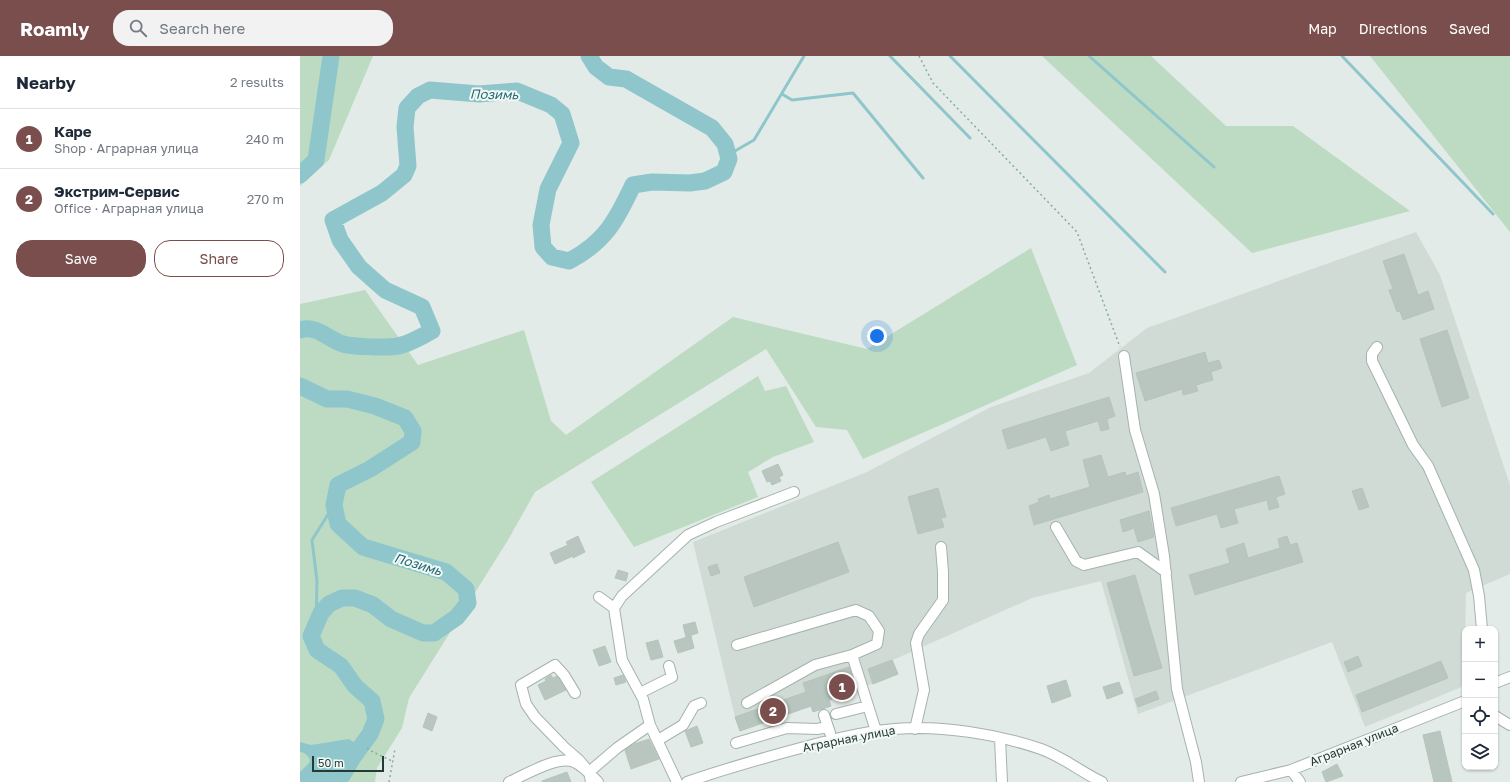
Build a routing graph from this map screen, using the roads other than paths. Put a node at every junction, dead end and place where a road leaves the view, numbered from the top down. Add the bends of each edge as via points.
1 (1377, 347) dead end
2 (1124, 356) road end
3 (794, 492) dead end
4 (1056, 527) dead end
5 (941, 547) dead end
6 (1166, 572) junction
7 (599, 597) dead end
8 (614, 608) junction
9 (1482, 626) edge
10 (737, 645) dead end
11 (852, 655) junction
12 (669, 666) dead end
13 (1510, 677) edge
14 (1498, 682) edge
15 (575, 693) dead end
16 (640, 693) junction
17 (1462, 702) edge
18 (701, 703) dead end
19 (747, 703) dead end
20 (868, 706) junction
21 (836, 714) dead end
22 (824, 715) dead end
23 (1498, 718) edge
24 (650, 725) junction
25 (1510, 725) edge
26 (828, 727) junction
27 (916, 729) junction
28 (876, 731) junction
29 (1000, 738) junction
30 (658, 740) junction
31 (832, 740) junction
32 (736, 743) dead end
33 (1291, 770) junction
34 (590, 777) edge
35 (509, 782) edge
36 (598, 782) edge
37 (677, 782) edge
38 (690, 782) edge
39 (1002, 782) edge
40 (1102, 782) edge
41 (1199, 782) edge
42 (1242, 782) edge
43 (1300, 782) edge

1 - 9 street via 1372,354 1372,361 1413,445 1428,466 1474,570 1480,596
2 - 6 street via 1135,430 1154,494
3 - 8 street via 688,535 622,596
4 - 6 street via 1076,561 1084,565 1138,552
5 - 27 street via 944,572 943,600 919,634 916,643 924,690
6 - 41 street via 1177,689
7 - 8 street
8 - 16 street via 622,660
10 - 11 street via 856,610 869,616 879,631 876,644
11 - 19 street via 815,665
11 - 20 street
12 - 16 street via 672,676
13 - 14 street
15 - 34 street via 555,665 520,685 526,704 535,717 579,760
16 - 24 street
17 - 33 street, Аграрная улица
18 - 30 street via 694,706 683,725
20 - 21 street
20 - 28 street
22 - 26 street
23 - 25 street
24 - 30 street
24 - 34 street via 617,748
26 - 31 street
26 - 32 street via 787,728
27 - 28 street, Аграрная улица
27 - 29 street, Аграрная улица
28 - 31 street, Аграрная улица
29 - 39 street
29 - 40 street, Аграрная улица via 1042,750
30 - 37 street
31 - 38 street, Аграрная улица via 723,770
33 - 42 street, Аграрная улица
33 - 43 street
34 - 35 street via 573,762 553,762
34 - 36 street

